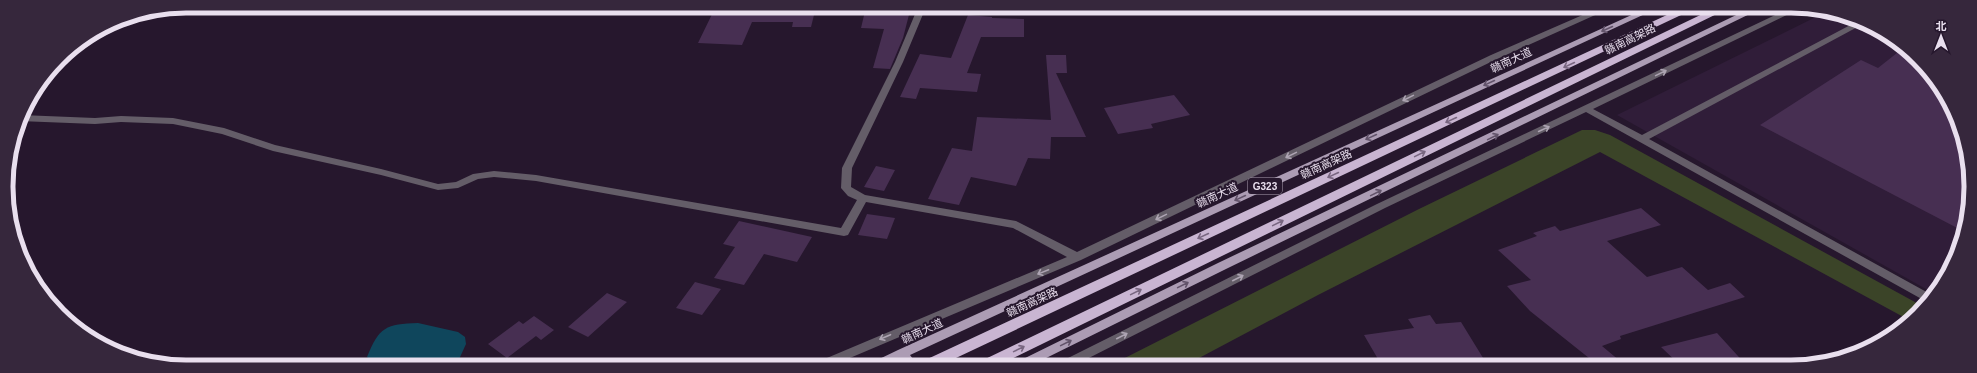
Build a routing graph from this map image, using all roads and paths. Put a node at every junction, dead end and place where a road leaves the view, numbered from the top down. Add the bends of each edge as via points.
1 (919, 13) edge
2 (1595, 13) edge
3 (1643, 13) edge
4 (1680, 13) edge
5 (1714, 13) edge
6 (1750, 13) edge
7 (1787, 13) edge
8 (1855, 25) edge
9 (1587, 109) junction
10 (27, 118) edge
11 (1642, 139) junction
12 (863, 198) junction
13 (1077, 257) junction
14 (1925, 296) edge
15 (902, 353) junction
16 (833, 360) edge
17 (887, 360) edge
18 (907, 360) edge
19 (939, 360) edge
20 (996, 360) edge
21 (1031, 360) edge
22 (1074, 360) edge

1 - 12 street via 899,62 847,168 844,185 849,193
2 -> 13 street via 1494,57
3 -> 15 main road, 赣南大道 / G323
4 -> 19 highway, 赣南高架路
20 -> 5 highway, 赣南高架路
21 -> 6 main road
9 -> 7 street
8 - 11 street
9 - 11 street
22 -> 9 street via 1381,206
10 - 12 street via 174,121 224,131 273,148 438,187 458,185 476,176 494,174 536,178 844,232
11 - 14 street
12 - 13 street via 1016,225
13 -> 16 street
15 - 17 main road, 赣南大道 / G323
15 - 18 main road

